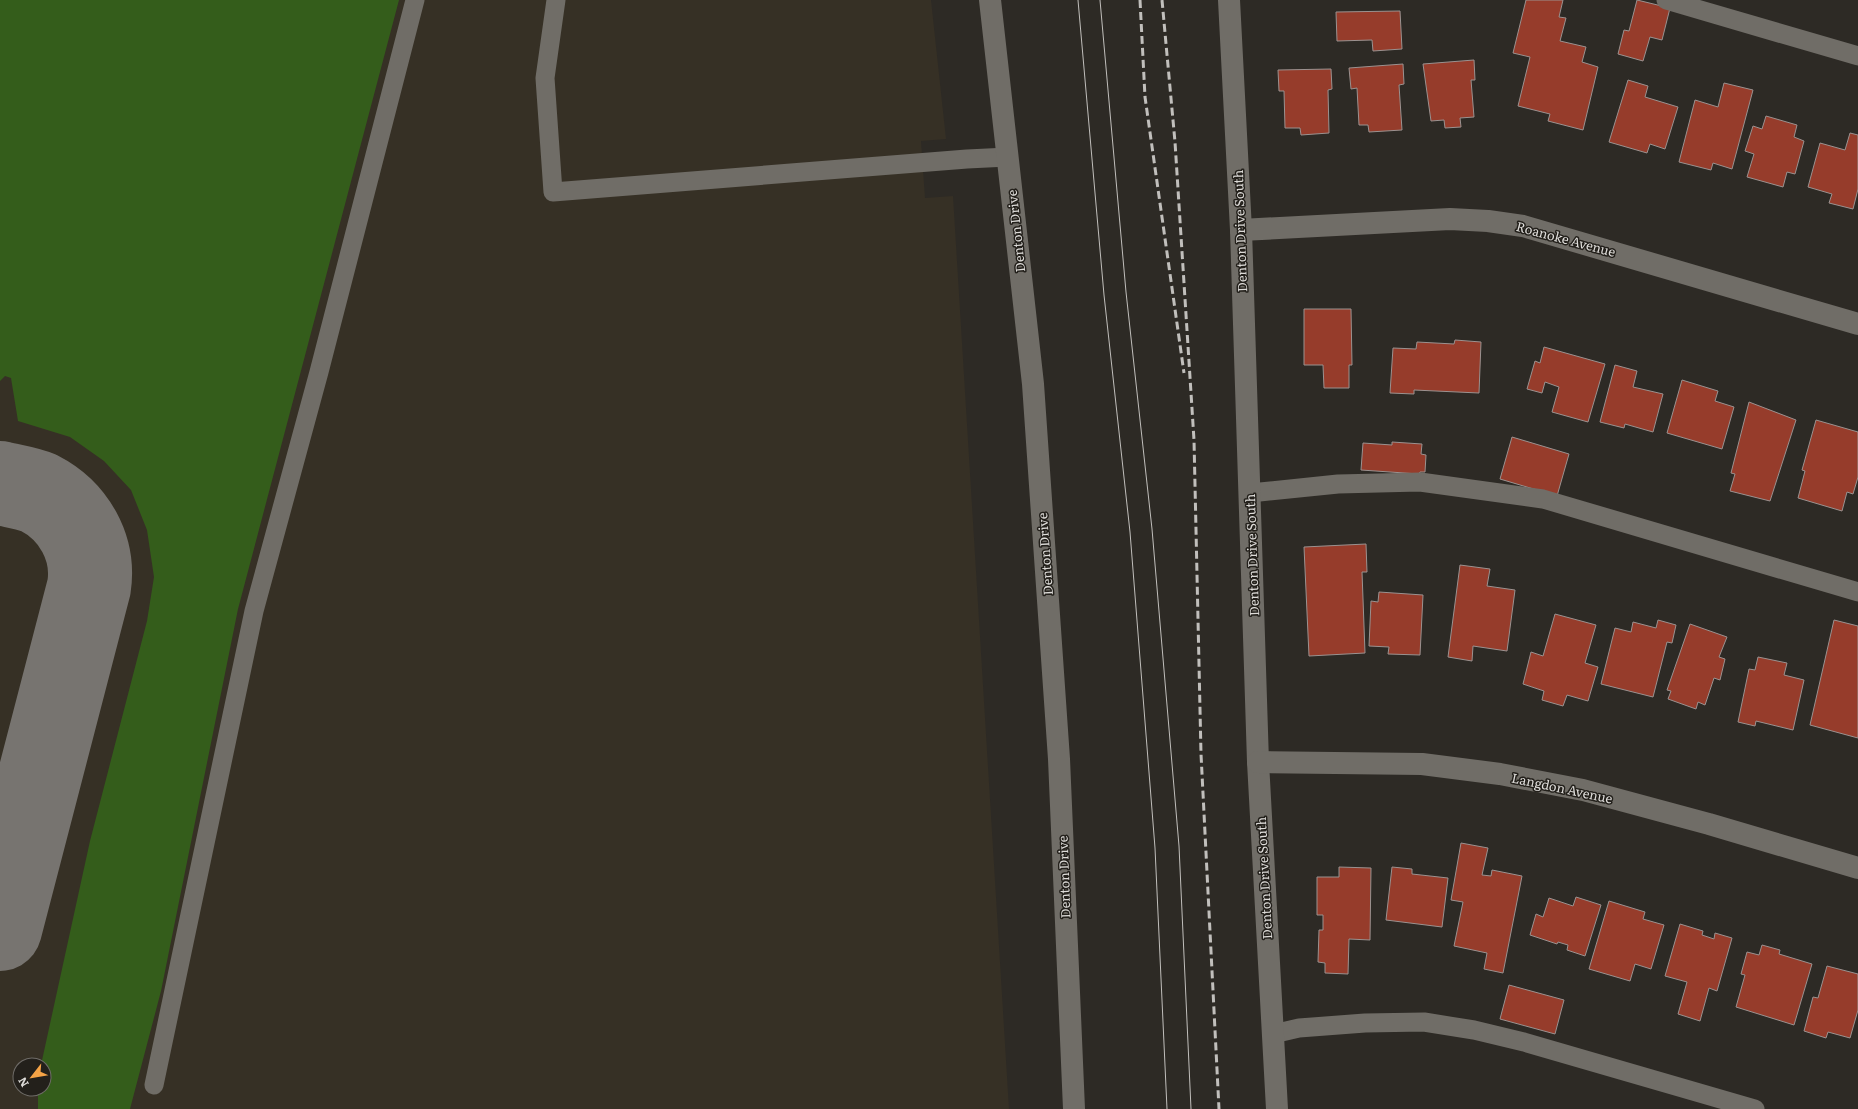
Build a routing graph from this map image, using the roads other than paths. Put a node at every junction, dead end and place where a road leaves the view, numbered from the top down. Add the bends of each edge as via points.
1 (415, 0) edge
2 (556, 0) edge
3 (990, 0) edge
4 (1229, 0) edge
5 (1666, 0) edge
6 (1858, 56) edge
7 (1008, 157) junction
8 (1241, 230) junction
9 (1858, 324) edge
10 (1250, 493) junction
11 (1858, 592) edge
12 (1258, 762) junction
13 (1858, 868) edge
14 (1273, 1034) junction
15 (154, 1085) dead end
16 (1074, 1109) edge
17 (1277, 1109) edge
18 (1755, 1109) edge

1 - 15 lane via 254,611
2 - 7 lane via 545,78 553,192
3 - 7 street, Denton Drive
4 - 8 street, Denton Drive South
5 - 6 lane
7 - 16 street, Denton Drive via 1033,384 1059,759
8 - 9 street, Roanoke Avenue via 1450,220 1488,221 1523,226
8 - 10 street, Denton Drive South
10 - 11 lane via 1338,484 1420,482 1543,499
10 - 12 street, Denton Drive South
12 - 13 street, Langdon Avenue via 1422,764 1500,774 1583,790
12 - 14 street, Denton Drive South
14 - 17 street, Denton Drive South
14 - 18 lane via 1299,1028 1424,1022 1524,1042

